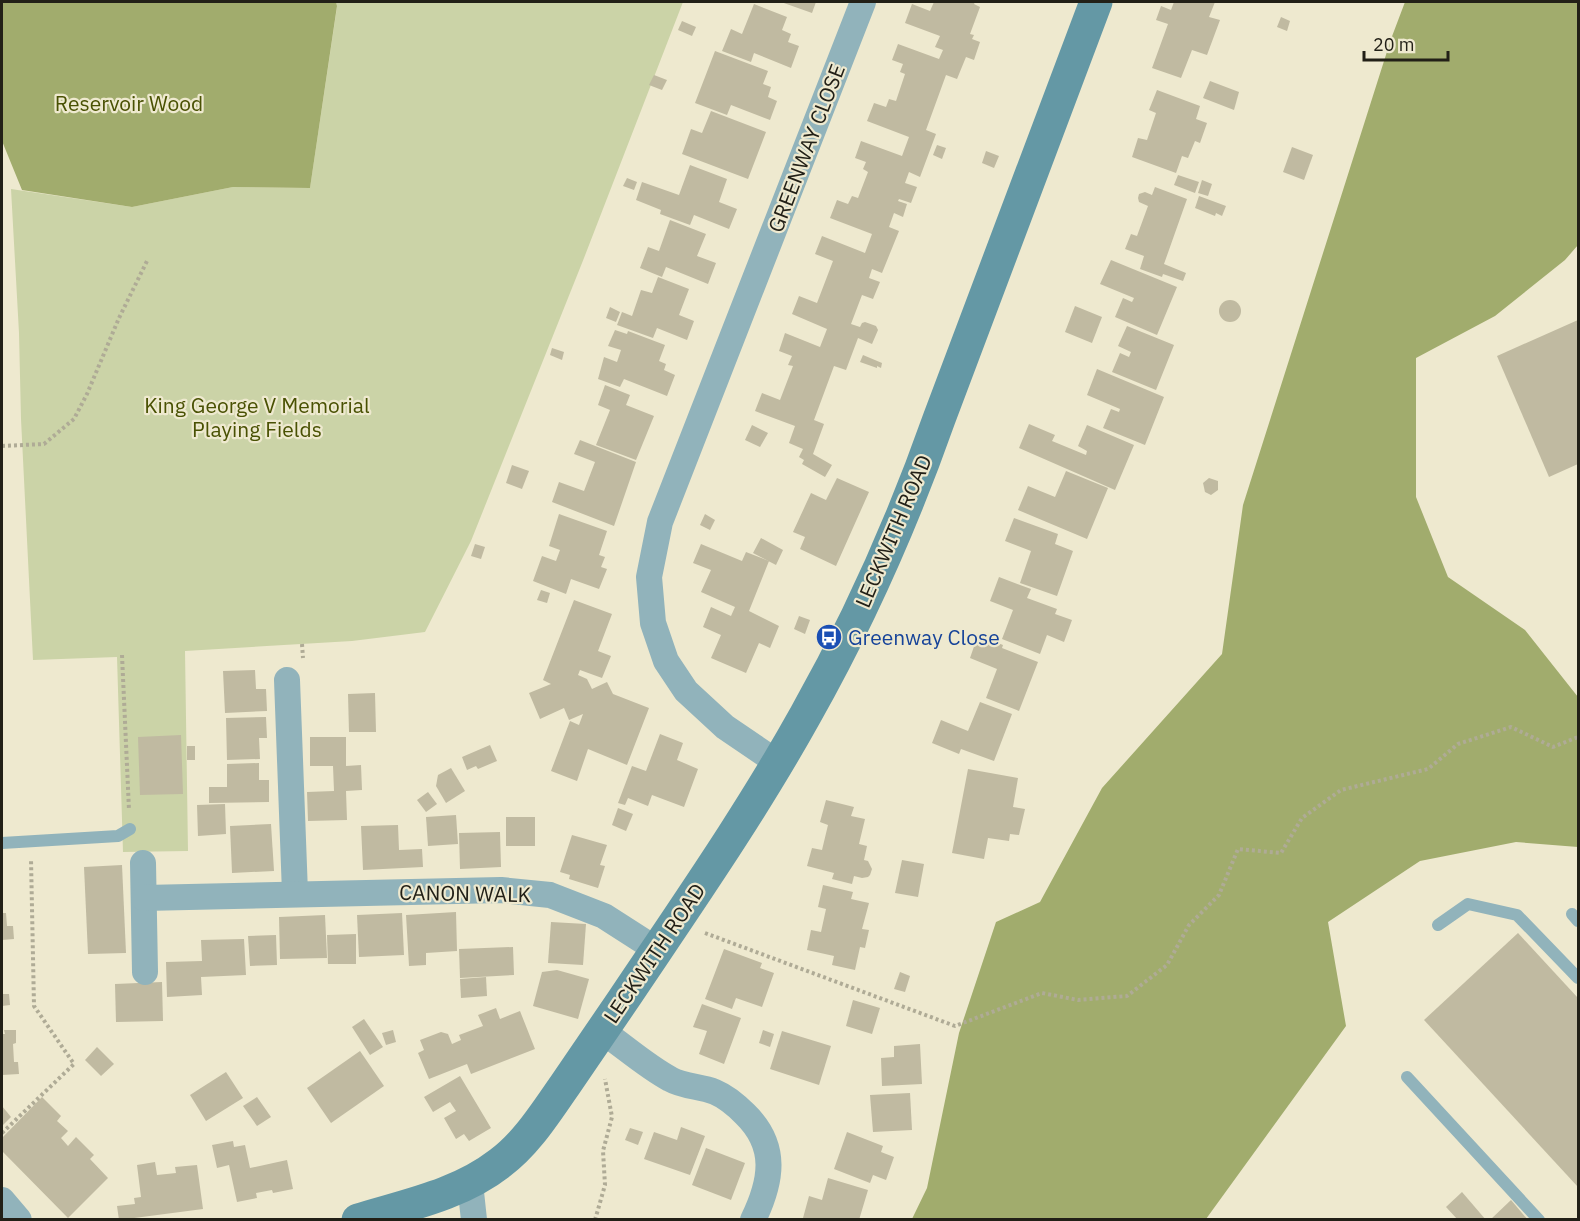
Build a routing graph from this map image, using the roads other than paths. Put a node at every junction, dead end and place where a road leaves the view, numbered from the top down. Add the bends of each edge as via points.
1 (863, 2) edge
2 (1096, 2) edge
3 (287, 680) dead end
4 (778, 763) junction
5 (130, 829) road end
6 (2, 843) edge
7 (143, 863) dead end
8 (295, 893) junction
9 (144, 898) junction
10 (1438, 925) dead end
11 (657, 950) junction
12 (145, 972) dead end
13 (1578, 978) edge
14 (602, 1031) junction
15 (1407, 1077) dead end
16 (470, 1184) junction
17 (2, 1200) edge
18 (19, 1220) edge
19 (358, 1220) edge
20 (474, 1220) edge
21 (753, 1220) edge
22 (1539, 1220) edge

1 - 4 street, GREENWAY CLOSE via 660,522 649,578 653,622 666,661 683,688 725,727
2 - 4 main road, LECKWITH ROAD via 920,474 871,587
3 - 8 street
4 - 11 main road, LECKWITH ROAD
5 - 6 lane via 118,836
7 - 9 street
8 - 9 street, CANON WALK
8 - 11 street, CANON WALK via 501,890 550,895 604,916
9 - 12 street
10 - 13 lane via 1468,904 1517,915
11 - 14 main road, LECKWITH ROAD
14 - 16 main road, LECKWITH ROAD via 525,1140
14 - 21 street via 657,1072 731,1101 758,1128 768,1153 768,1180
15 - 22 lane
16 - 19 main road, LECKWITH ROAD
16 - 20 street
17 - 18 street

